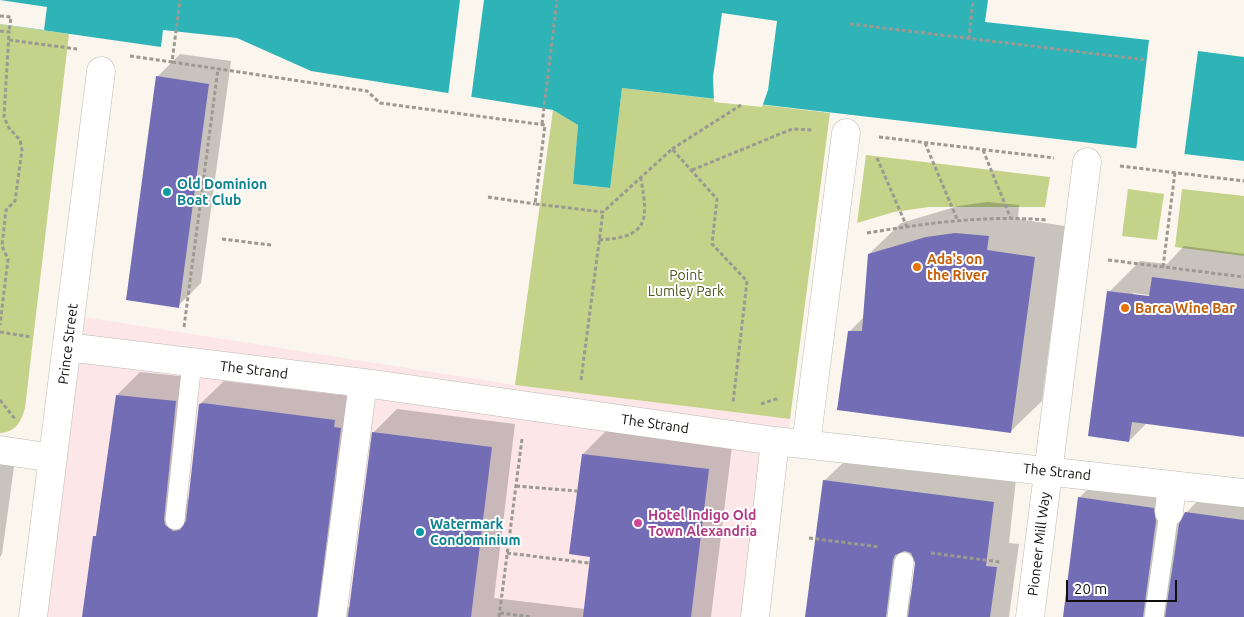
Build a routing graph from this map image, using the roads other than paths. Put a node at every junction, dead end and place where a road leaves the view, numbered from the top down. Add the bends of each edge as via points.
1 (100, 70) dead end
2 (856, 134) road end
3 (1088, 162) road end
4 (67, 347) junction
5 (192, 362) junction
6 (363, 383) junction
7 (775, 441) junction
8 (806, 444) junction
9 (0, 450) edge
10 (53, 458) junction
11 (1048, 471) junction
12 (1172, 485) junction
13 (1244, 492) edge
14 (1168, 512) joint
15 (175, 520) dead end
16 (904, 562) dead end
17 (33, 617) edge
18 (332, 617) edge
19 (755, 617) edge
20 (896, 617) edge
21 (1030, 617) edge
22 (1154, 617) edge

1 - 4 street, Prince Street
2 - 8 street via 832,239
3 - 11 street, Pioneer Mill Way
4 - 5 street, The Strand
4 - 10 street, Prince Street
5 - 6 street, The Strand
5 - 15 lane
6 - 7 street, The Strand
6 - 18 street
7 - 8 street, The Strand
7 - 19 street
8 - 11 street, The Strand
9 - 10 street
10 - 17 street, Prince Street
11 - 12 street, The Strand
11 - 21 street, Pioneer Mill Way
12 - 13 street, The Strand
12 - 14 street
14 - 22 lane
16 - 20 lane

